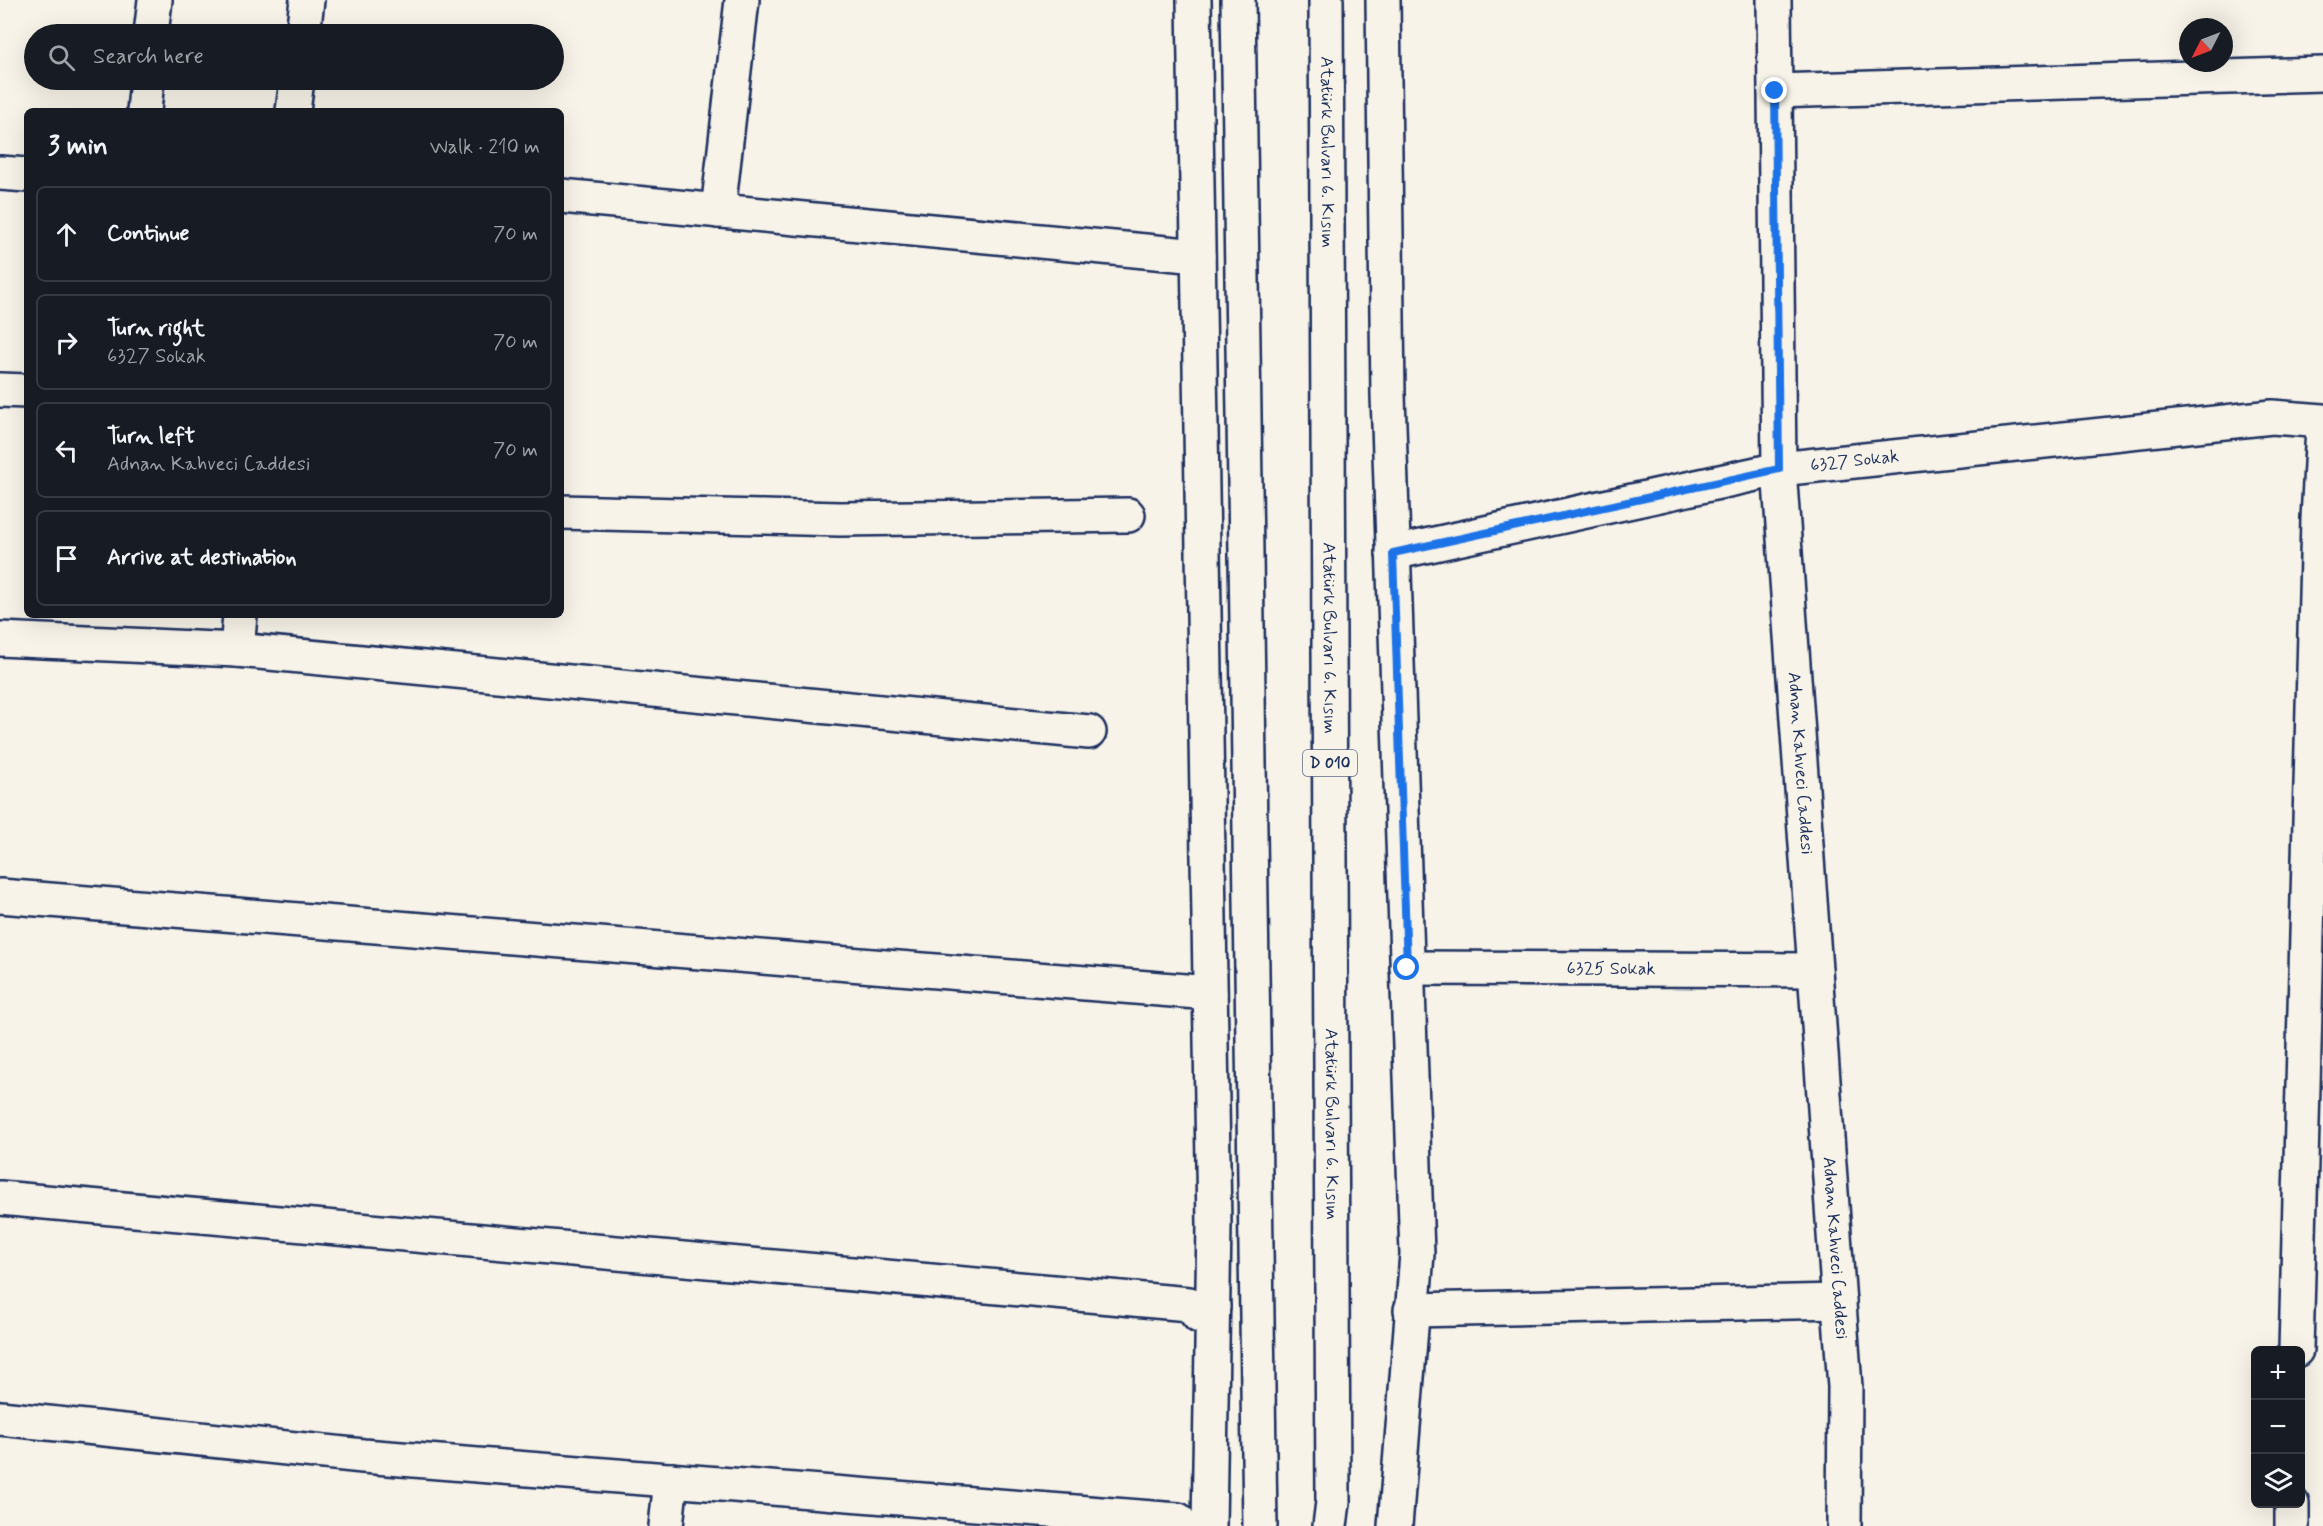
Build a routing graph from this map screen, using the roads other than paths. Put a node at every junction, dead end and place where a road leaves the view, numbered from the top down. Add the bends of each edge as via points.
1 (155, 0) edge
2 (307, 0) edge
3 (742, 0) edge
4 (1194, 0) edge
5 (1238, 0) edge
6 (1326, 0) edge
7 (1383, 0) edge
8 (1774, 0) edge
9 (152, 24) edge
10 (304, 24) edge
11 (2323, 74) edge
12 (146, 90) edge
13 (296, 90) edge
14 (1775, 91) junction
15 (144, 108) edge
16 (293, 108) edge
17 (0, 173) edge
18 (24, 175) edge
19 (564, 196) edge
20 (718, 211) junction
21 (1198, 256) junction
22 (0, 390) edge
23 (24, 391) edge
24 (2323, 421) edge
25 (2323, 428) edge
26 (1779, 469) junction
27 (564, 512) edge
28 (1128, 515) dead end
29 (1393, 553) junction
30 (240, 618) edge
31 (0, 639) edge
32 (237, 650) junction
33 (1089, 732) dead end
34 (0, 896) edge
35 (1407, 968) junction
36 (1815, 970) junction
37 (1210, 993) junction
38 (0, 1198) edge
39 (1839, 1301) junction
40 (1213, 1307) junction
41 (1411, 1310) junction
42 (2296, 1346) edge
43 (0, 1418) edge
44 (671, 1480) junction
45 (2292, 1508) edge
46 (666, 1526) edge
47 (1184, 1526) edge
48 (1209, 1526) edge
49 (1260, 1526) edge
50 (1330, 1526) edge
51 (1395, 1526) edge
52 (1844, 1526) edge
53 (2292, 1526) edge

1 - 9 main road
2 - 10 main road
3 - 20 main road
4 - 21 main road
5 - 49 main road
6 - 50 main road, Atatürk Bulvarı 6. Kısım / D 010 via 1333,1478
7 - 29 main road
8 - 14 main road, Adnan Kahveci Caddesi
11 - 14 main road
12 - 15 main road
13 - 16 main road
14 - 26 main road, Adnan Kahveci Caddesi
17 - 18 main road
19 - 20 main road
20 - 21 main road
21 - 37 main road
22 - 23 main road
24 - 26 main road, 6327 Sokak via 2272,417
25 - 42 main road
26 - 29 main road, 6327 Sokak
26 - 36 main road, Adnan Kahveci Caddesi
27 - 28 main road via 840,519
29 - 35 main road
30 - 32 main road
31 - 32 main road
32 - 33 main road
34 - 37 main road
35 - 36 main road, 6325 Sokak
35 - 41 main road via 1417,1254
36 - 39 main road, Adnan Kahveci Caddesi
37 - 40 main road
38 - 40 main road via 1177,1303 1189,1305 1199,1316
39 - 41 main road
39 - 52 main road, Adnan Kahveci Caddesi via 1845,1387
40 - 48 main road
41 - 51 main road
43 - 44 main road via 363,1456
44 - 46 main road
44 - 47 main road via 1178,1520
45 - 53 main road

